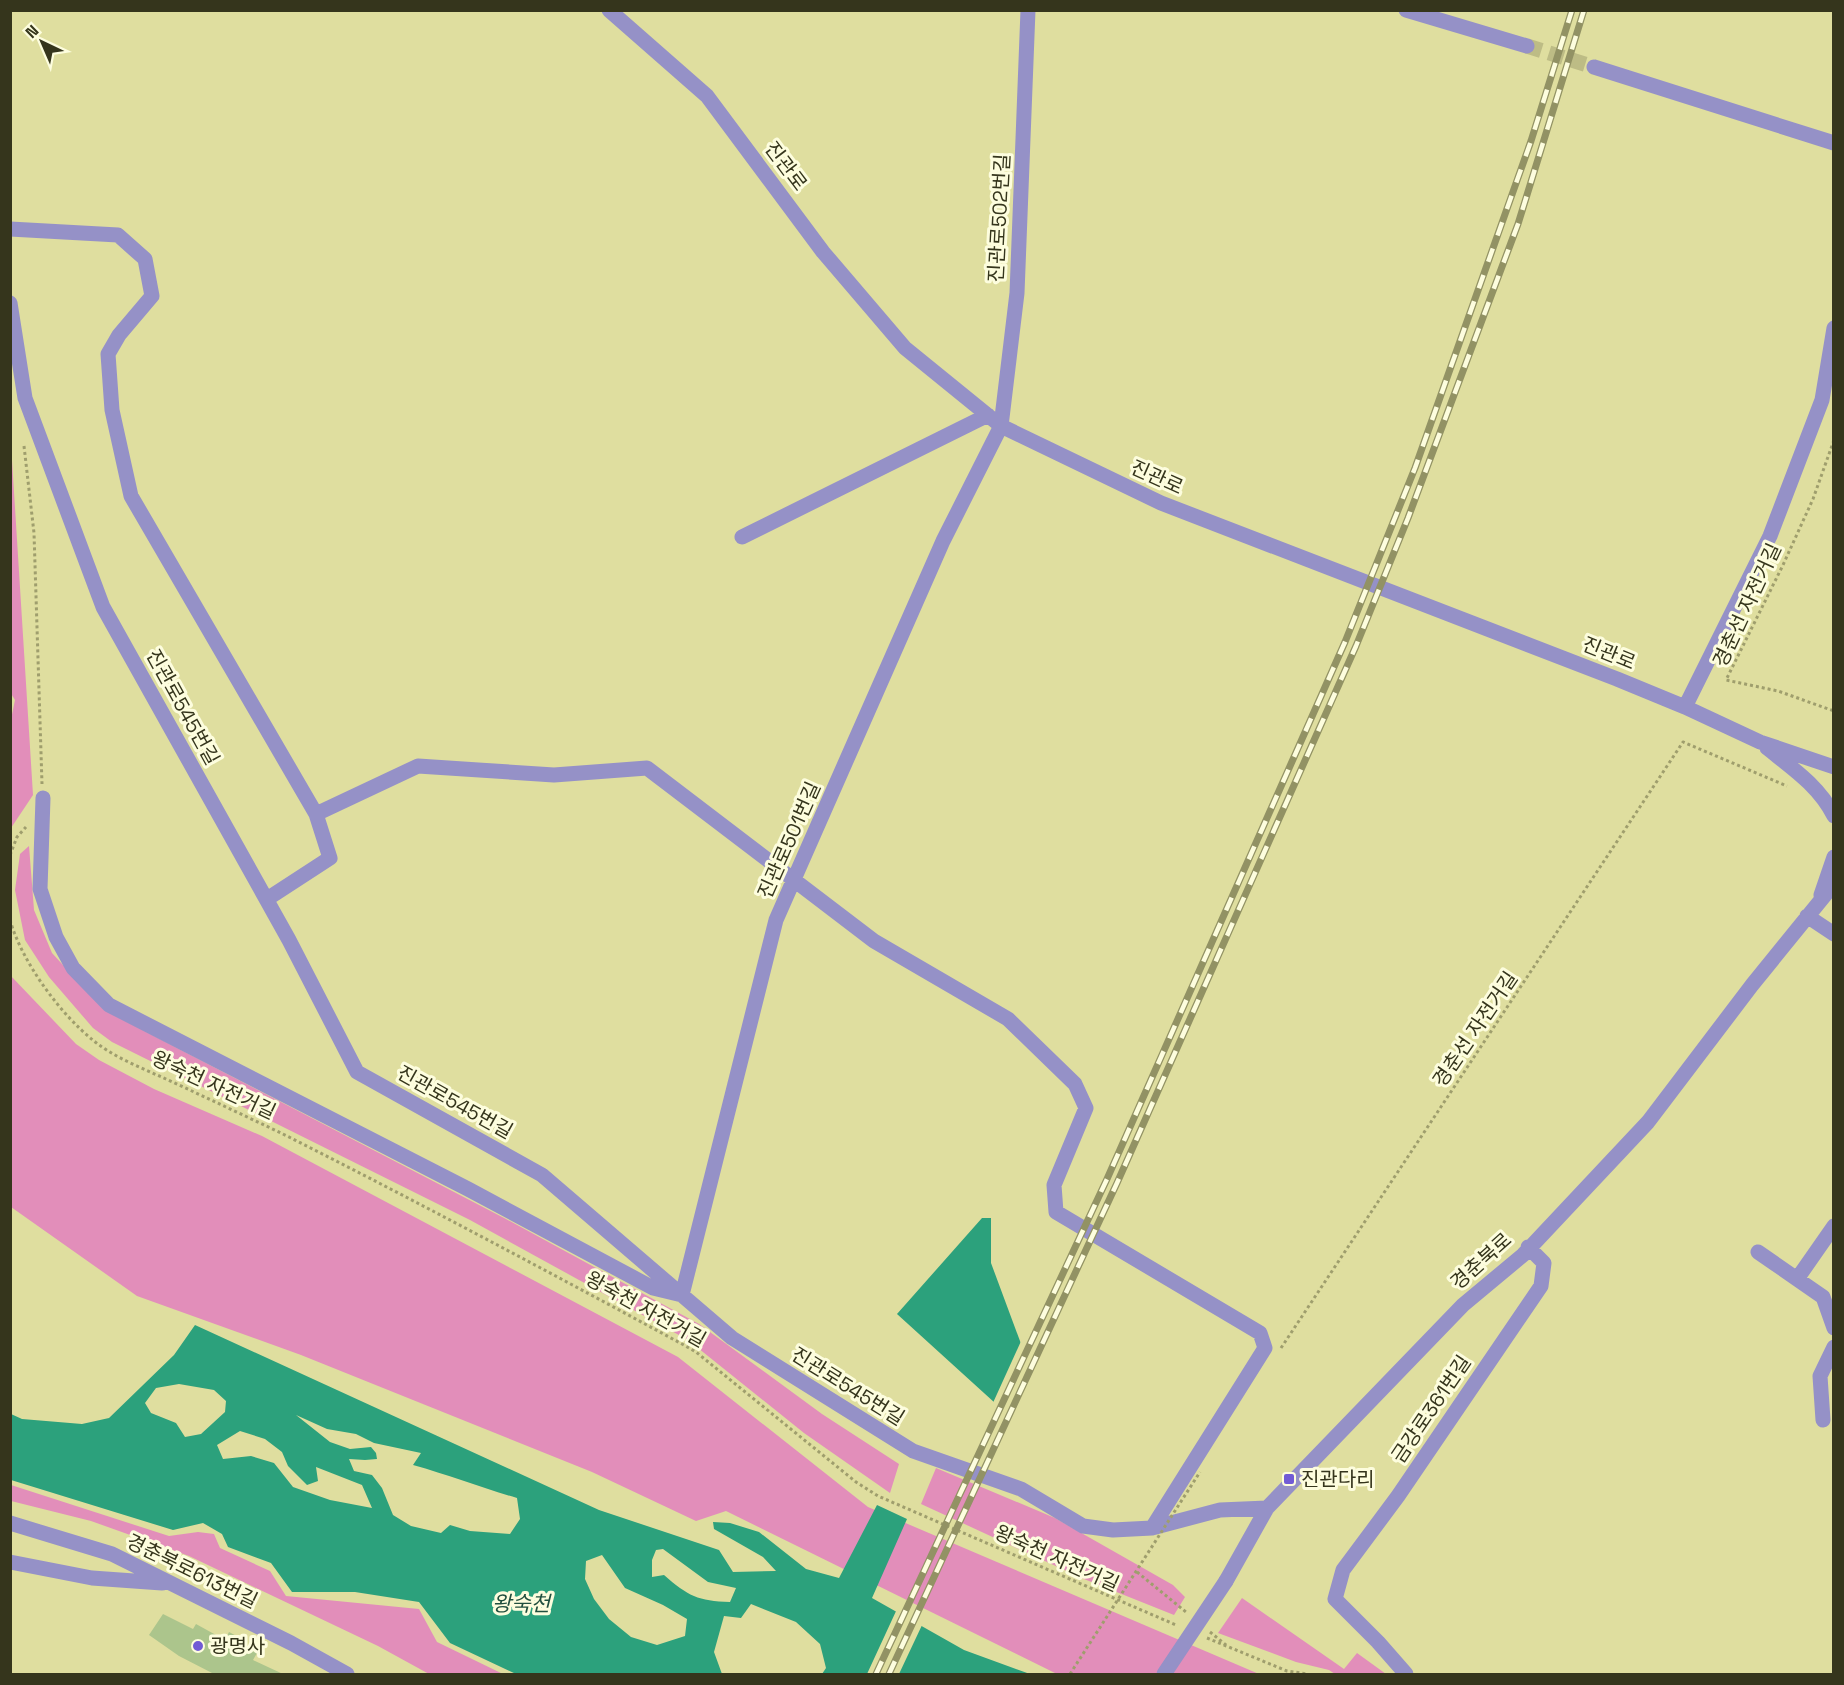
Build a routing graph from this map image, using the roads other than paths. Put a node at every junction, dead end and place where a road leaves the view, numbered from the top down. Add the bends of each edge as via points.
1 (609, 10) edge
2 (1028, 10) edge
3 (1406, 10) edge
4 (1527, 46) tunnel mouth
5 (1594, 67) tunnel mouth
6 (1833, 143) edge
7 (10, 229) edge
8 (10, 303) edge
9 (1833, 328) edge
10 (987, 415) junction
11 (1000, 426) junction
12 (742, 537) dead end
13 (1685, 707) junction
14 (1760, 742) junction
15 (1833, 767) edge
16 (43, 798) road end
17 (316, 814) junction
18 (1833, 816) edge
19 (1833, 857) edge
20 (794, 880) junction
21 (1833, 884) edge
22 (267, 899) junction
23 (1818, 903) junction
24 (1807, 916) junction
25 (1833, 934) edge
26 (1833, 1226) edge
27 (1528, 1247) junction
28 (1758, 1252) dead end
29 (1797, 1279) junction
30 (682, 1295) junction
31 (1833, 1328) edge
32 (1833, 1347) edge
33 (1823, 1420) dead end
34 (1266, 1508) junction
35 (10, 1523) edge
36 (1152, 1528) junction
37 (10, 1562) edge
38 (171, 1584) junction
39 (347, 1674) edge
40 (1164, 1674) edge
41 (1406, 1674) edge

1 - 10 street, 진관로 via 707,96 823,252 905,348
2 - 11 street, 진관로502번길 via 1017,293
3 - 4 street
5 - 6 street
7 - 17 street via 118,235 145,259 152,296 108,354 112,410 131,496
8 - 22 street, 진관로545번길 via 25,398 103,607
9 - 13 street via 1822,400 1770,536
10 - 11 street, 진관로
10 - 12 street
11 - 13 street, 진관로 via 1161,503
11 - 20 street, 진관로501번길 via 944,541
13 - 14 street, 진관로
14 - 15 street, 진관로
14 - 18 street via 1809,782 1826,800
16 - 30 street via 40,889 56,937 74,968 109,1005 653,1288
17 - 20 street via 418,766 554,774 647,768
17 - 22 street via 330,858
19 - 23 street
20 - 30 street, 진관로501번길 via 776,920
20 - 36 street via 874,941 1008,1019 1075,1084 1086,1108 1054,1185 1056,1212 1260,1333 1265,1348
21 - 23 street, 경춘북로
22 - 30 street, 진관로545번길 via 357,1072 542,1175
23 - 24 street, 경춘북로
24 - 25 street
24 - 27 street, 경춘북로 via 1648,1122
26 - 29 street
27 - 34 street, 경춘북로 via 1463,1305
27 - 41 street, 금강로361번길 via 1544,1263 1541,1286 1343,1570 1335,1599
28 - 29 street
29 - 31 street via 1823,1297
30 - 36 street, 진관로545번길 via 732,1338 913,1452 1021,1489 1083,1526 1113,1530
32 - 33 street via 1820,1376
34 - 36 street, 진관로545번길 via 1220,1510
34 - 40 street, 경춘북로, bridge via 1226,1581
35 - 38 street, 경춘북로613번길 via 112,1554
37 - 38 street via 92,1578
38 - 39 street, 경춘북로613번길

